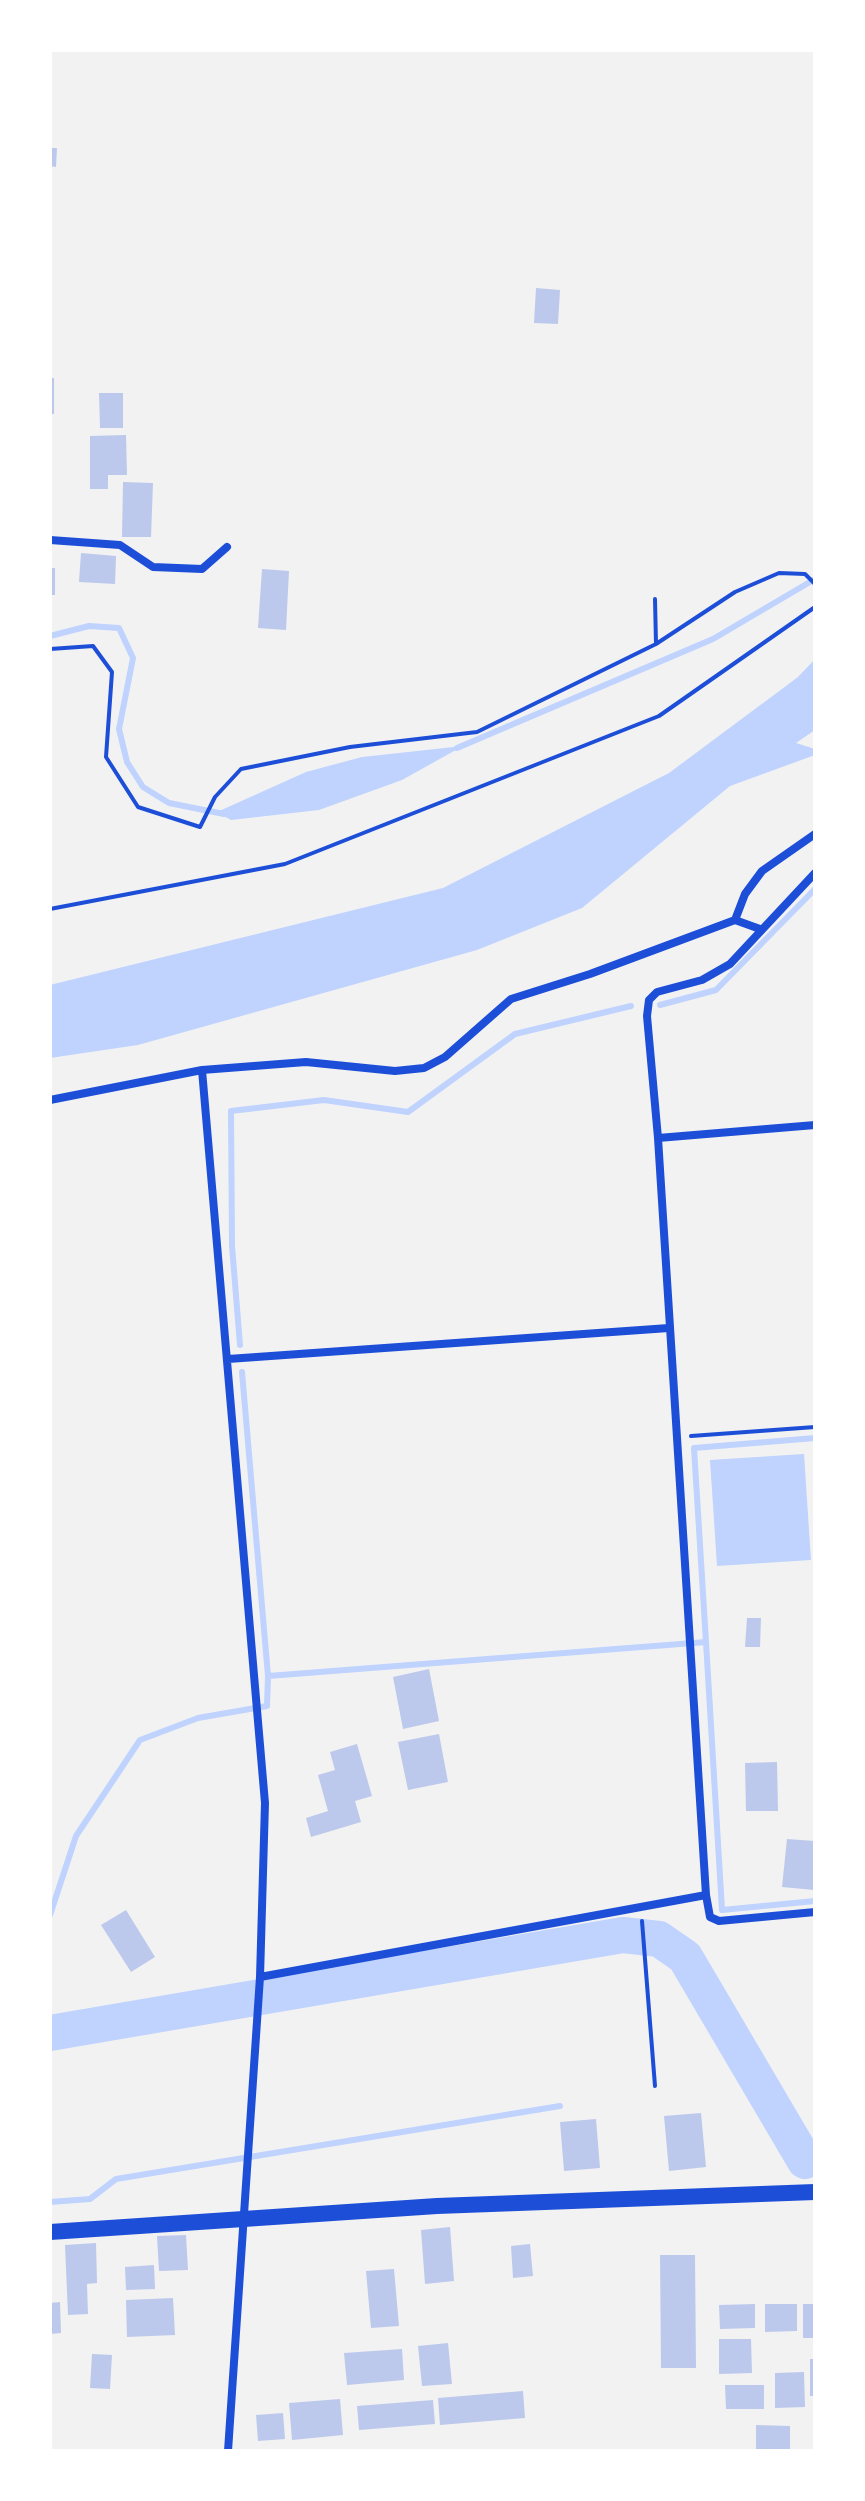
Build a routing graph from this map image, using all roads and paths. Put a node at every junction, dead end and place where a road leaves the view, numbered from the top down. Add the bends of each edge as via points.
1 (50, 540) edge
2 (227, 547) dead end
3 (815, 584) edge
4 (655, 599) dead end
5 (815, 607) edge
6 (656, 644) junction
7 (50, 649) edge
8 (815, 834) edge
9 (815, 873) edge
10 (50, 909) edge
11 (735, 920) junction
12 (760, 929) junction
13 (202, 1070) junction
14 (50, 1100) edge
15 (815, 1125) edge
16 (658, 1138) junction
17 (669, 1328) junction
18 (228, 1359) junction
19 (815, 1428) edge
20 (676, 1437) junction
21 (706, 1895) junction
22 (815, 1912) edge
23 (643, 1928) dead end
24 (260, 1977) junction
25 (655, 2086) dead end
26 (815, 2193) edge
27 (243, 2217) junction
28 (50, 2232) edge
29 (228, 2451) edge

1 - 2 street via 120,545 153,567 202,569
3 - 6 path via 805,574 779,573 735,592
4 - 6 path
5 - 10 path via 659,716 372,830 285,864
6 - 7 path via 477,732 350,747 241,769 215,797 200,827 138,807 106,757 112,672 93,646
8 - 11 street via 762,871
9 - 12 street
11 - 12 street
11 - 13 street via 511,999 445,1057 424,1068 395,1071 306,1062
12 - 16 street via 730,964 702,980 657,992 649,1000
13 - 14 street
13 - 18 street
15 - 16 street
16 - 17 street
17 - 18 street
17 - 20 street
18 - 24 street via 265,1803
19 - 20 path
20 - 21 street
21 - 22 street via 710,1917 719,1921
21 - 24 street
23 - 25 path
24 - 27 street
26 - 27 main road
27 - 28 main road
27 - 29 street

